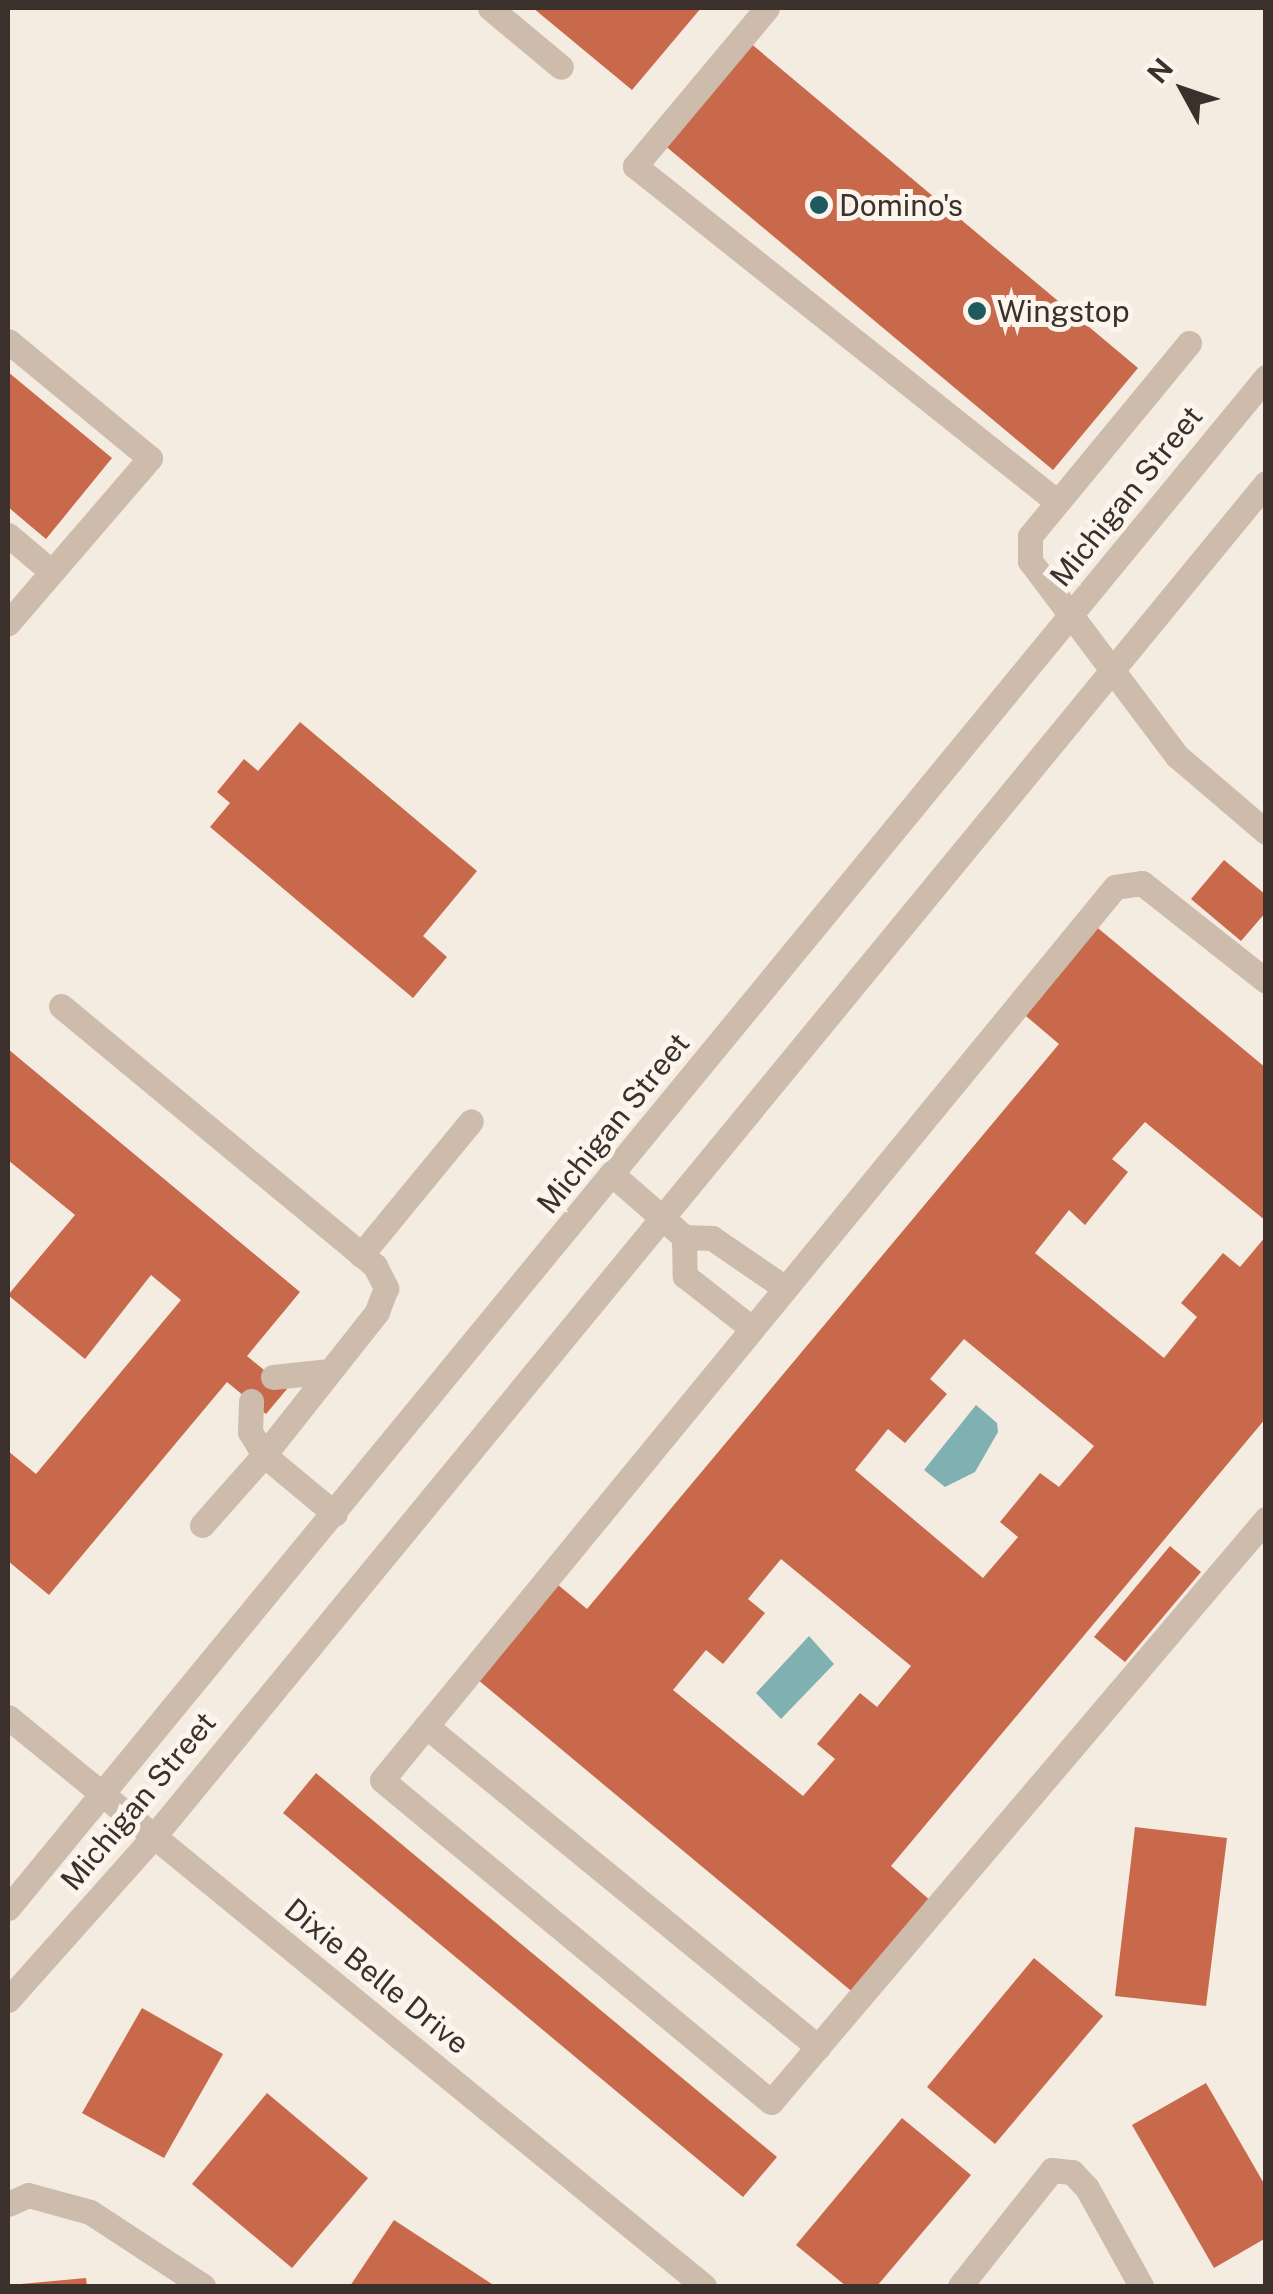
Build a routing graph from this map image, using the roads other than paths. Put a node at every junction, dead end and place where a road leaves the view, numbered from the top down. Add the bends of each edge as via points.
1 (490, 8) edge
2 (767, 8) edge
3 (561, 67) dead end
4 (8, 341) edge
5 (1189, 343) dead end
6 (1266, 377) edge
7 (1266, 483) edge
8 (1056, 501) junction
9 (8, 535) edge
10 (52, 572) junction
11 (1070, 615) junction
12 (8, 623) edge
13 (1111, 671) junction
14 (1266, 832) edge
15 (1266, 981) edge
16 (61, 1006) dead end
17 (471, 1121) dead end
18 (613, 1175) junction
19 (662, 1218) junction
20 (684, 1237) junction
21 (361, 1255) junction
22 (782, 1286) junction
23 (750, 1326) junction
24 (330, 1371) junction
25 (272, 1377) dead end
26 (252, 1401) dead end
27 (264, 1455) junction
28 (335, 1514) junction
29 (1266, 1519) edge
30 (202, 1525) dead end
31 (8, 1717) edge
32 (426, 1726) junction
33 (104, 1797) junction
34 (155, 1835) junction
35 (8, 1908) edge
36 (8, 2000) edge
37 (818, 2047) junction
38 (8, 2204) edge
39 (203, 2286) edge
40 (704, 2286) edge
41 (960, 2286) edge
42 (1141, 2286) edge

1 - 3 street
2 - 8 street via 635,166
4 - 10 street via 150,458
5 - 8 street
6 - 11 street, Michigan Street
7 - 13 street, Michigan Street
8 - 11 street via 1030,536 1030,561
9 - 10 street
10 - 12 street
11 - 13 street
11 - 18 street, Michigan Street
13 - 14 street via 1176,756
13 - 19 street, Michigan Street
15 - 22 street via 1142,883 1115,887
16 - 21 street
17 - 21 street
18 - 19 street
18 - 28 street, Michigan Street
19 - 20 street
19 - 34 street, Michigan Street
20 - 22 street via 712,1238
20 - 23 street via 685,1276
21 - 24 street via 386,1288 377,1312
22 - 23 street
23 - 32 street
24 - 25 street
24 - 27 street
26 - 27 street via 250,1432
27 - 28 street
27 - 30 street
28 - 33 street, Michigan Street
29 - 37 street
31 - 33 street, Dixie Belle Drive
32 - 37 street
32 - 37 street via 382,1780 772,2102
33 - 34 street, Dixie Belle Drive
33 - 35 street, Michigan Street
34 - 36 street, Michigan Street
34 - 40 street, Dixie Belle Drive
38 - 39 street via 28,2195 90,2212
41 - 42 street via 1052,2170 1072,2172 1087,2188

